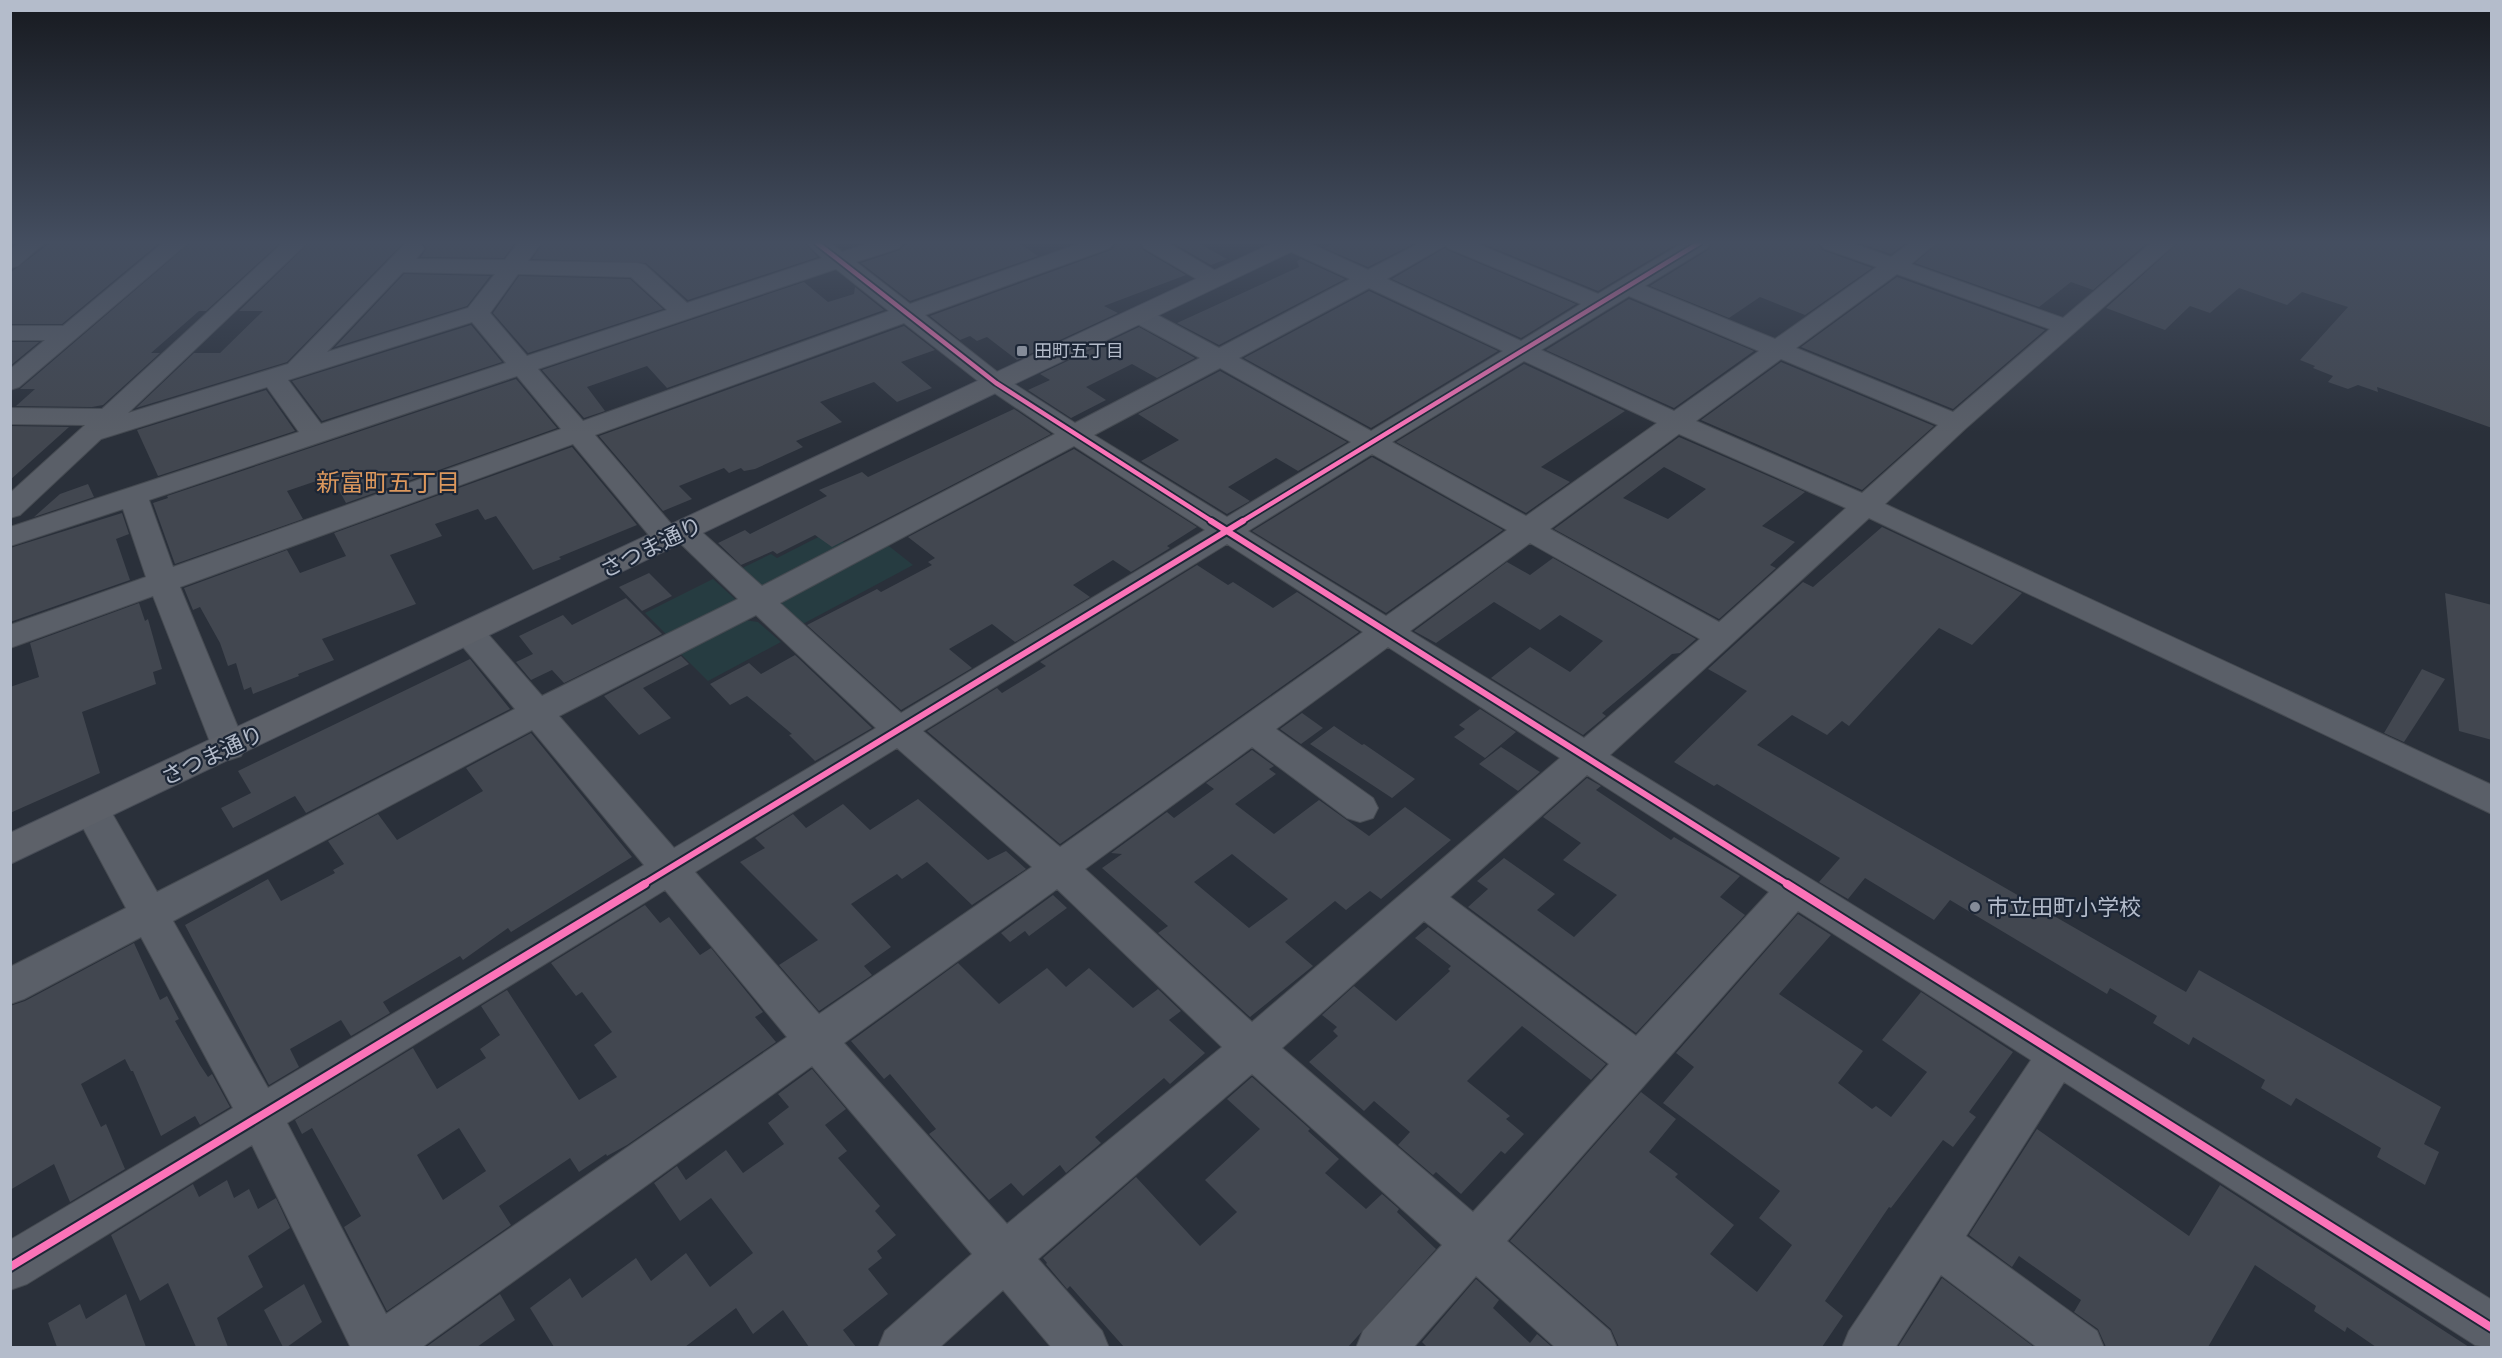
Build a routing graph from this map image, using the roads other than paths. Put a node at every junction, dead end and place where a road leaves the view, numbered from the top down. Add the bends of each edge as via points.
1 (101, 306) edge
2 (227, 306) edge
3 (357, 306) edge
4 (483, 306) edge
5 (677, 306) edge
6 (704, 306) edge
7 (899, 306) edge
8 (926, 306) edge
9 (1157, 306) edge
10 (1317, 306) edge
11 (1427, 306) edge
12 (1595, 306) edge
13 (1648, 306) edge
14 (1836, 306) edge
15 (2008, 306) edge
16 (2090, 306) edge
17 (684, 313) junction
18 (908, 313) junction
19 (477, 314) junction
20 (1139, 315) junction
21 (2066, 327) junction
22 (10, 333) edge
23 (69, 333) junction
24 (1778, 349) junction
25 (1523, 351) junction
26 (1220, 358) junction
27 (297, 368) junction
28 (522, 368) junction
29 (272, 376) junction
30 (10, 382) edge
31 (996, 383) junction
32 (10, 416) edge
33 (1678, 423) junction
34 (1956, 423) junction
35 (98, 426) junction
36 (577, 433) junction
37 (315, 435) junction
38 (1075, 435) junction
39 (1372, 443) junction
40 (132, 496) junction
41 (1864, 505) junction
42 (10, 509) edge
43 (1530, 529) junction
44 (1227, 531) junction
45 (676, 535) junction
46 (10, 537) edge
47 (163, 582) junction
48 (759, 601) junction
49 (1387, 632) junction
50 (469, 633) junction
51 (10, 637) edge
52 (1722, 637) junction
53 (536, 713) junction
54 (1251, 729) junction
55 (899, 730) junction
56 (229, 747) junction
57 (1584, 756) junction
58 (2492, 801) edge
59 (1360, 808) dead end
60 (92, 811) junction
61 (10, 850) edge
62 (1059, 868) junction
63 (669, 870) junction
64 (1795, 889) junction
65 (1423, 898) junction
66 (149, 915) junction
67 (10, 987) edge
68 (815, 1040) junction
69 (1252, 1048) junction
70 (2058, 1055) junction
71 (1638, 1062) junction
72 (260, 1116) junction
73 (1476, 1243) junction
74 (1936, 1243) junction
75 (1005, 1256) junction
76 (10, 1267) edge
77 (2492, 1328) edge
78 (378, 1347) edge
79 (902, 1347) edge
80 (1085, 1347) edge
81 (1380, 1347) edge
82 (1593, 1347) edge
83 (1866, 1347) edge
84 (2080, 1347) edge

1 - 23 street
2 - 35 street
3 - 27 street
4 - 19 street
5 - 17 street
6 - 17 street
7 - 18 street
8 - 18 street
9 - 20 main road, さつま通り
10 - 26 street
11 - 25 street
12 - 25 street
13 - 24 street
14 - 24 street
15 - 21 street
16 - 21 street
17 - 28 street
18 - 31 street
18 - 36 street
19 - 27 street
19 - 28 street
20 - 26 street
20 - 31 main road, さつま通り
21 - 34 street
22 - 23 street
23 - 30 street
24 - 33 street
24 - 34 street
25 - 33 street
25 - 39 street
26 - 38 street
26 - 39 street
27 - 29 street
28 - 36 street
28 - 37 street
29 - 35 street
29 - 37 street
31 - 38 street
31 - 45 main road, さつま通り
32 - 35 street
33 - 41 street
33 - 43 street
34 - 41 street
35 - 42 street
36 - 45 street
36 - 47 street
37 - 40 street
38 - 44 street
38 - 48 street
39 - 43 street
39 - 44 street
40 - 46 street
40 - 47 street
41 - 52 street
41 - 58 street
43 - 49 street
43 - 52 street
44 - 49 street
44 - 55 street
45 - 48 street
45 - 50 main road, さつま通り
47 - 51 street
47 - 56 street
48 - 53 street
48 - 55 street
49 - 54 street
49 - 57 street
50 - 53 street
50 - 56 main road, さつま通り
52 - 57 street
53 - 63 street
53 - 66 street
54 - 59 street
54 - 62 street
55 - 62 street
55 - 63 street
56 - 60 main road, さつま通り
57 - 64 street
57 - 65 street
60 - 61 main road, さつま通り
60 - 66 street
62 - 68 street
62 - 69 street
63 - 68 street
63 - 72 street
64 - 70 street
64 - 71 street
65 - 69 street
65 - 71 street
66 - 67 street
66 - 72 street
68 - 75 street
68 - 78 street
69 - 73 street
69 - 75 street
70 - 74 street
70 - 77 street
71 - 73 street
72 - 76 street
72 - 78 street
73 - 81 street
73 - 82 street
74 - 83 street
74 - 84 street
75 - 79 street
75 - 80 street

